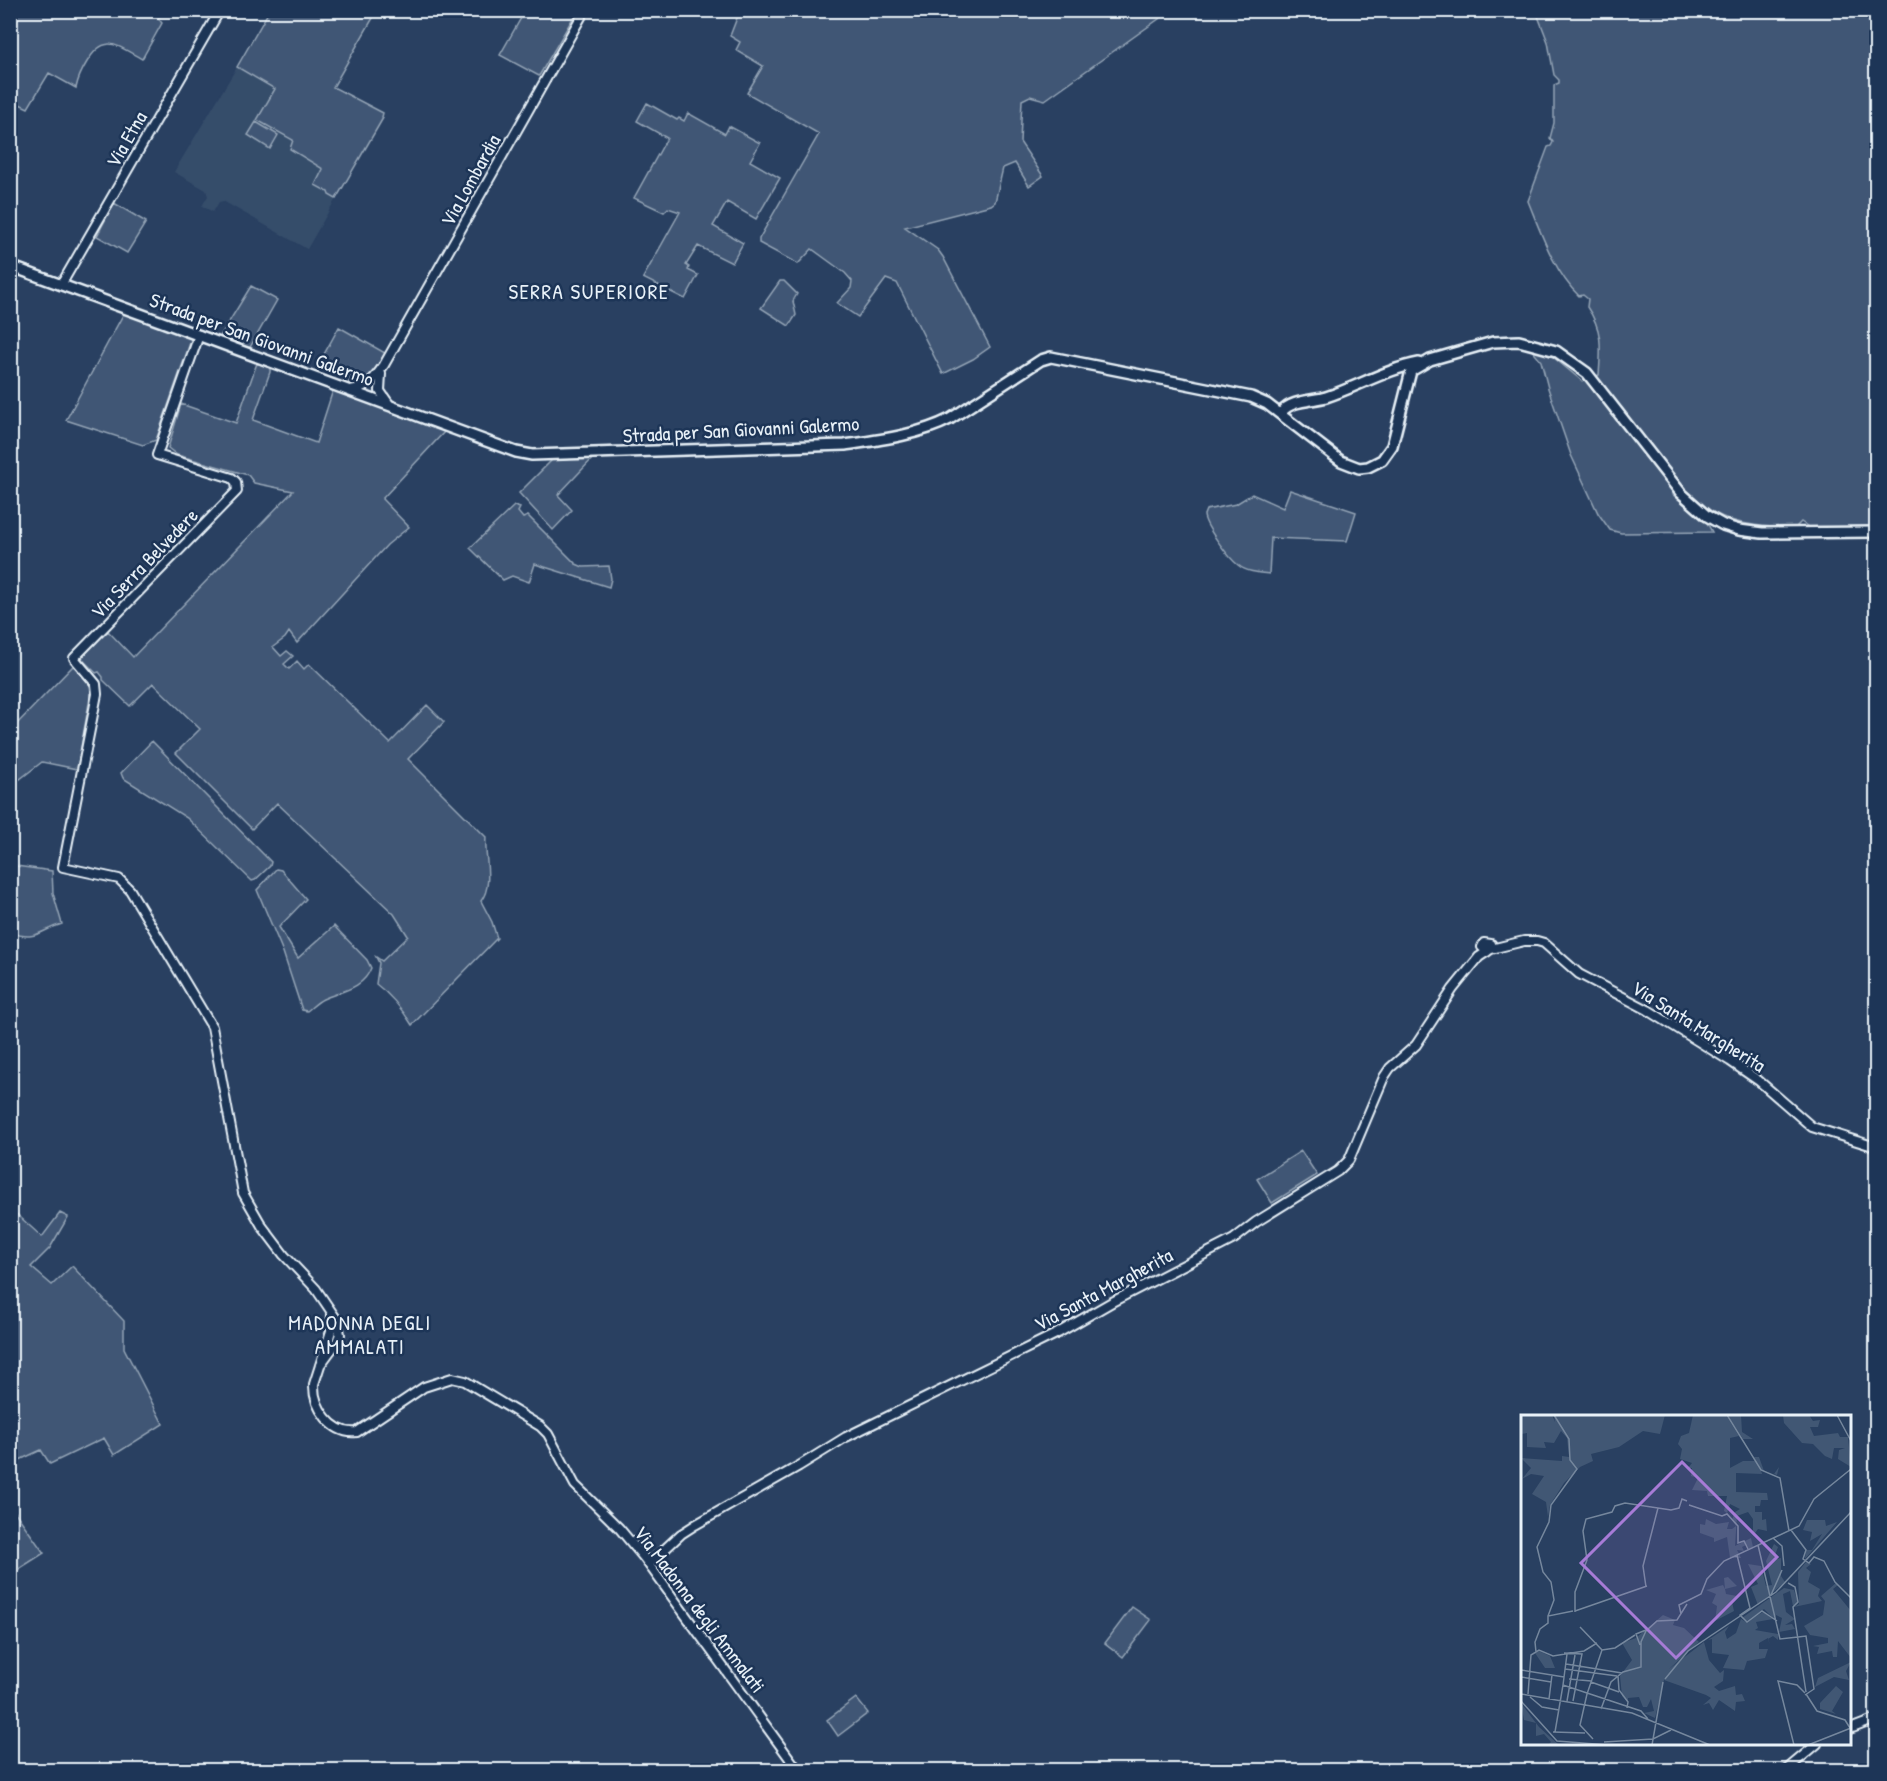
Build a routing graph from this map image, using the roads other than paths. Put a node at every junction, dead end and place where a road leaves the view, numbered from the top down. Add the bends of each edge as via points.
1 (220, 10) edge
2 (585, 10) edge
3 (10, 266) edge
4 (61, 285) junction
5 (199, 335) junction
6 (1430, 360) junction
7 (1385, 375) junction
8 (1407, 380) junction
9 (375, 382) junction
10 (350, 390) junction
11 (368, 397) junction
12 (1251, 398) junction
13 (1294, 404) junction
14 (389, 405) junction
15 (1283, 416) junction
16 (1876, 534) edge
17 (1876, 1147) edge
18 (320, 1365) joint
19 (649, 1564) junction
20 (1876, 1719) edge
21 (1851, 1729) edge
22 (1815, 1745) edge
23 (798, 1770) edge
24 (1786, 1770) edge

1 - 4 street, Via Etna
2 - 9 street, Via Lombardia
3 - 4 main road, Strada per San Giovanni Galermo
4 - 5 main road, Strada per San Giovanni Galermo
5 - 10 main road, Strada per San Giovanni Galermo
5 - 18 street, Via Serra Belvedere via 157,455 232,478 237,491 74,658 96,684 97,694 63,867 119,879 130,890 212,1027 243,1193 262,1226 337,1320 337,1342
6 - 7 main road
6 - 8 main road via 1411,371
6 - 16 main road via 1500,341 1544,346 1579,365 1676,487 1707,516 1739,530 1762,533
7 - 8 main road via 1400,372
7 - 13 main road
8 - 15 main road, Strada per San Giovanni Galermo via 1392,446 1382,460 1368,467 1341,461
9 - 10 street
9 - 11 street, Via Lombardia
9 - 14 street
10 - 11 main road, Strada per San Giovanni Galermo
11 - 14 main road, Strada per San Giovanni Galermo
12 - 13 main road
12 - 14 main road, Strada per San Giovanni Galermo via 1052,357 1041,360 936,426 862,443 543,456 516,452
12 - 15 main road, Strada per San Giovanni Galermo
13 - 15 main road via 1284,408
17 - 19 street, Via Santa Margherita via 1812,1127 1730,1061 1648,1010 1579,974 1544,943 1531,940 1490,949 1453,989 1416,1045 1390,1068 1349,1160 1338,1171 1234,1239 1058,1333 846,1437 681,1534
18 - 19 street, Via Madonna degli Ammalati via 314,1384 315,1399 333,1424 349,1433 357,1432 424,1387 459,1378 472,1384 548,1434 575,1485
19 - 23 street, Via Madonna degli Ammalati
20 - 21 street
22 - 24 street

